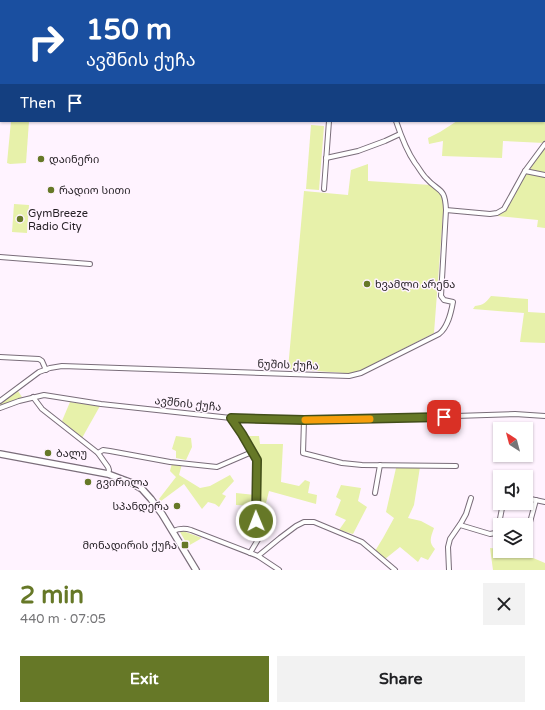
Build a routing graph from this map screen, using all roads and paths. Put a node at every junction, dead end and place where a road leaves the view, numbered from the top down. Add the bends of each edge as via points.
1 (329, 122) edge
2 (396, 122) edge
3 (400, 134) junction
4 (545, 144) edge
5 (326, 158) junction
6 (525, 171) junction
7 (545, 175) edge
8 (324, 189) dead end
9 (446, 210) junction
10 (0, 257) edge
11 (90, 264) dead end
12 (0, 357) edge
13 (46, 370) junction
14 (33, 397) junction
15 (0, 401) edge
16 (0, 408) edge
17 (545, 417) edge
18 (231, 418) junction
19 (304, 420) junction
20 (252, 452) junction
21 (98, 453) junction
22 (0, 454) edge
23 (380, 465) junction
24 (456, 466) dead end
25 (108, 474) junction
26 (375, 493) dead end
27 (471, 498) dead end
28 (533, 499) edge
29 (536, 500) junction
30 (545, 502) edge
31 (502, 510) edge
32 (531, 518) edge
33 (460, 525) junction
34 (173, 532) junction
35 (250, 553) junction
36 (258, 556) junction
37 (196, 570) edge
38 (279, 570) edge
39 (395, 570) edge
40 (448, 570) edge

1 - 5 street
2 - 3 street
3 - 5 street via 358,151
3 - 9 street via 408,152 426,179 443,192
4 - 6 street
5 - 8 street
6 - 7 street
6 - 9 street via 504,209 497,213
9 - 13 street, ნუშის ქუჩა via 440,296 453,302 443,331 361,373 349,376 62,366
10 - 11 street
12 - 13 street via 39,359
13 - 15 street, ნუშის ქუჩა via 39,372
14 - 16 street, ავშნის ქუჩა
14 - 18 street, ავშნის ქუჩა via 44,396
14 - 21 street via 42,409
17 - 19 street, ავშნის ქუჩა via 515,414
18 - 19 street, ავშნის ქუჩა
18 - 20 street
19 - 23 street via 303,453 342,463
20 - 21 street via 217,467 103,450
20 - 35 street via 257,460 256,521 259,538
21 - 25 street via 108,467
22 - 25 main road
23 - 24 street
23 - 26 street
25 - 34 main road via 142,489
27 - 33 street
28 - 29 street
29 - 30 street
29 - 32 street
31 - 33 street via 495,533 490,534
33 - 40 street via 450,539
34 - 35 street via 185,528
34 - 37 main road
35 - 36 street
36 - 38 street
36 - 39 street via 296,526 304,522 314,522 362,542

